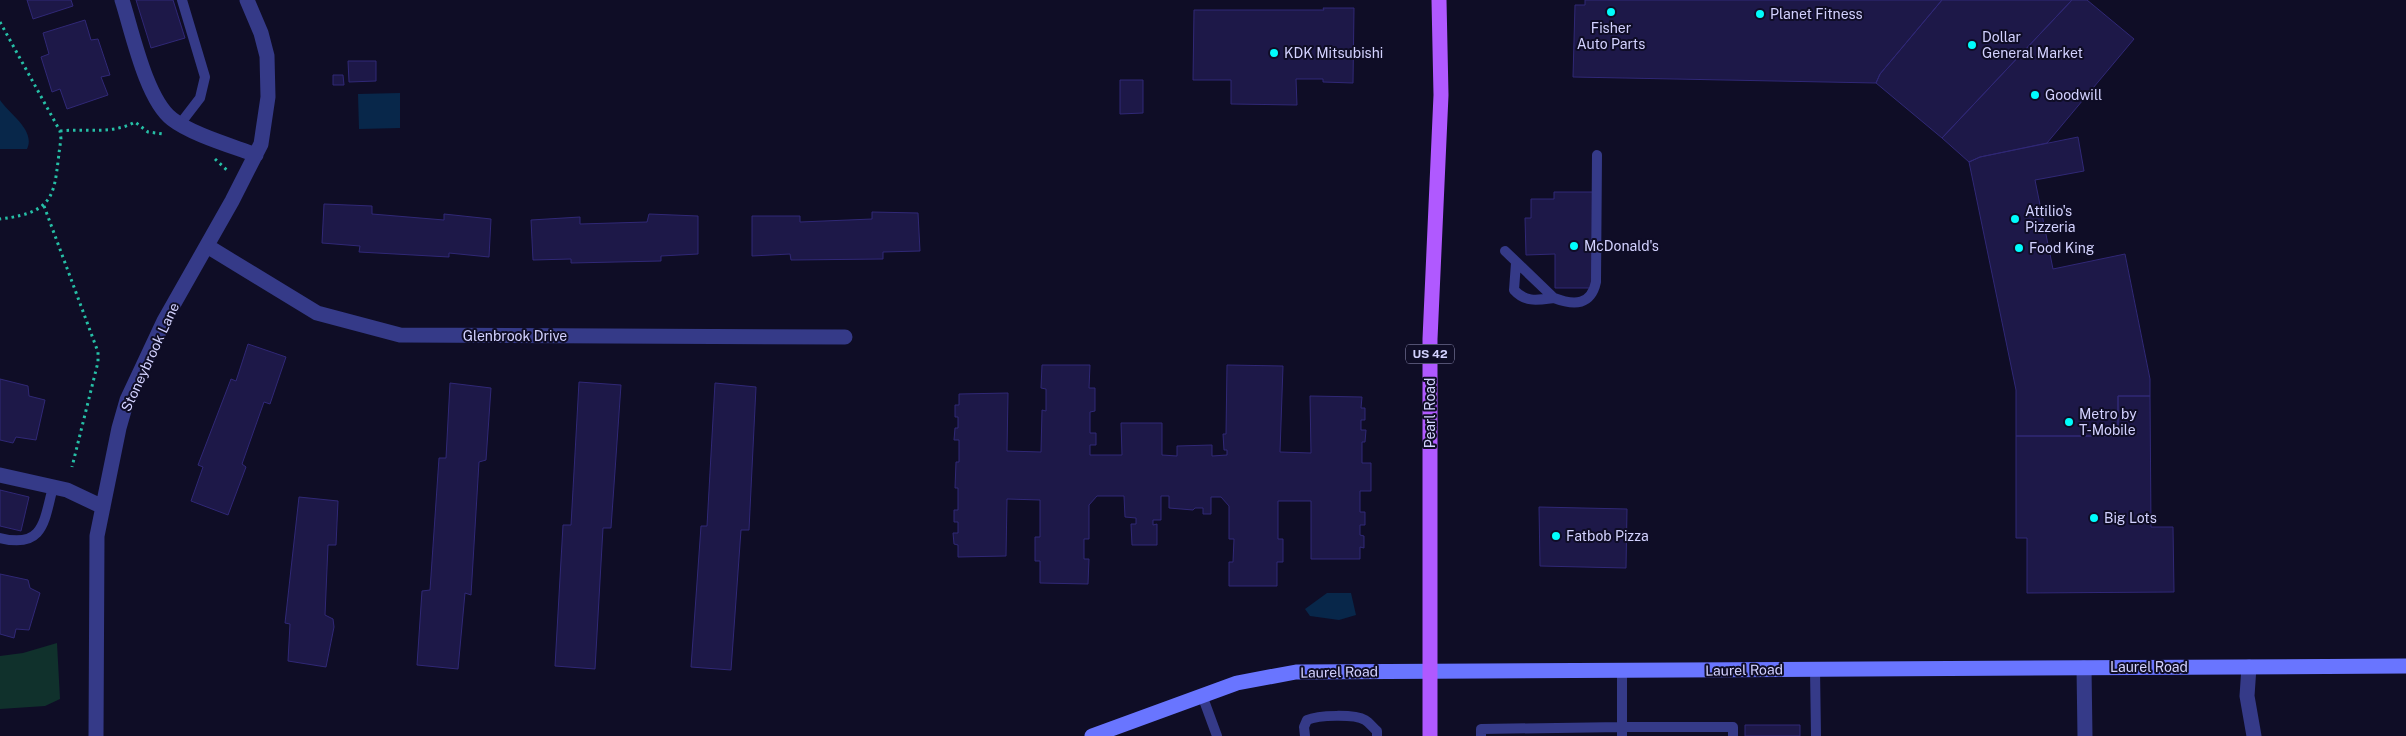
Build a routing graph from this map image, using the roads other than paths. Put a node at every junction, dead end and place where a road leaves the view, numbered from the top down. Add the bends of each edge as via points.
1 (122, 0) edge
2 (182, 0) edge
3 (247, 0) edge
4 (1439, 0) edge
5 (180, 124) junction
6 (256, 155) junction
7 (1597, 155) dead end
8 (207, 246) junction
9 (1505, 251) dead end
10 (1516, 262) junction
11 (1554, 298) junction
12 (845, 337) dead end
13 (0, 475) edge
14 (53, 487) junction
15 (103, 507) junction
16 (0, 538) edge
17 (2406, 666) edge
18 (2249, 667) junction
19 (2084, 668) junction
20 (1815, 669) junction
21 (1430, 670) junction
22 (1622, 672) junction
23 (1202, 695) junction
24 (1622, 731) edge
25 (96, 736) edge
26 (1092, 736) edge
27 (1217, 736) edge
28 (1305, 736) edge
29 (1376, 736) edge
30 (1430, 736) edge
31 (1481, 736) edge
32 (1733, 736) edge
33 (1816, 736) edge
34 (2085, 736) edge
35 (2254, 736) edge

1 - 5 street via 150,88 162,109
2 - 5 lane via 205,77 200,98
3 - 6 street, Stoneybrook Lane via 265,48 269,83 261,144
4 - 21 main road, Pearl Road / US 42 via 1441,95 1430,339
5 - 6 street
6 - 8 street, Stoneybrook Lane
7 - 11 lane via 1594,294 1577,302
8 - 12 street, Glenbrook Drive via 317,313 400,335
8 - 15 street, Stoneybrook Lane via 164,321 127,400 118,428
9 - 10 lane
10 - 11 lane
10 - 11 lane via 1514,290 1520,296 1532,301
13 - 14 street
14 - 15 street via 83,496
14 - 16 lane via 42,528 36,536 26,541
15 - 25 street, Stoneybrook Lane via 97,536
17 - 18 street, Laurel Road
18 - 19 street, Laurel Road
18 - 35 street via 2248,703
19 - 20 street, Laurel Road
19 - 34 street
20 - 22 street, Laurel Road
20 - 33 lane
21 - 22 street, Laurel Road
21 - 23 street, Laurel Road via 1296,672 1237,683
21 - 30 main road, Pearl Road / US 42
22 - 24 lane
23 - 26 street, Laurel Road
23 - 27 lane
24 - 31 lane via 1481,729
24 - 32 lane via 1733,727
28 - 29 lane via 1307,720 1314,717 1365,720 1376,731

